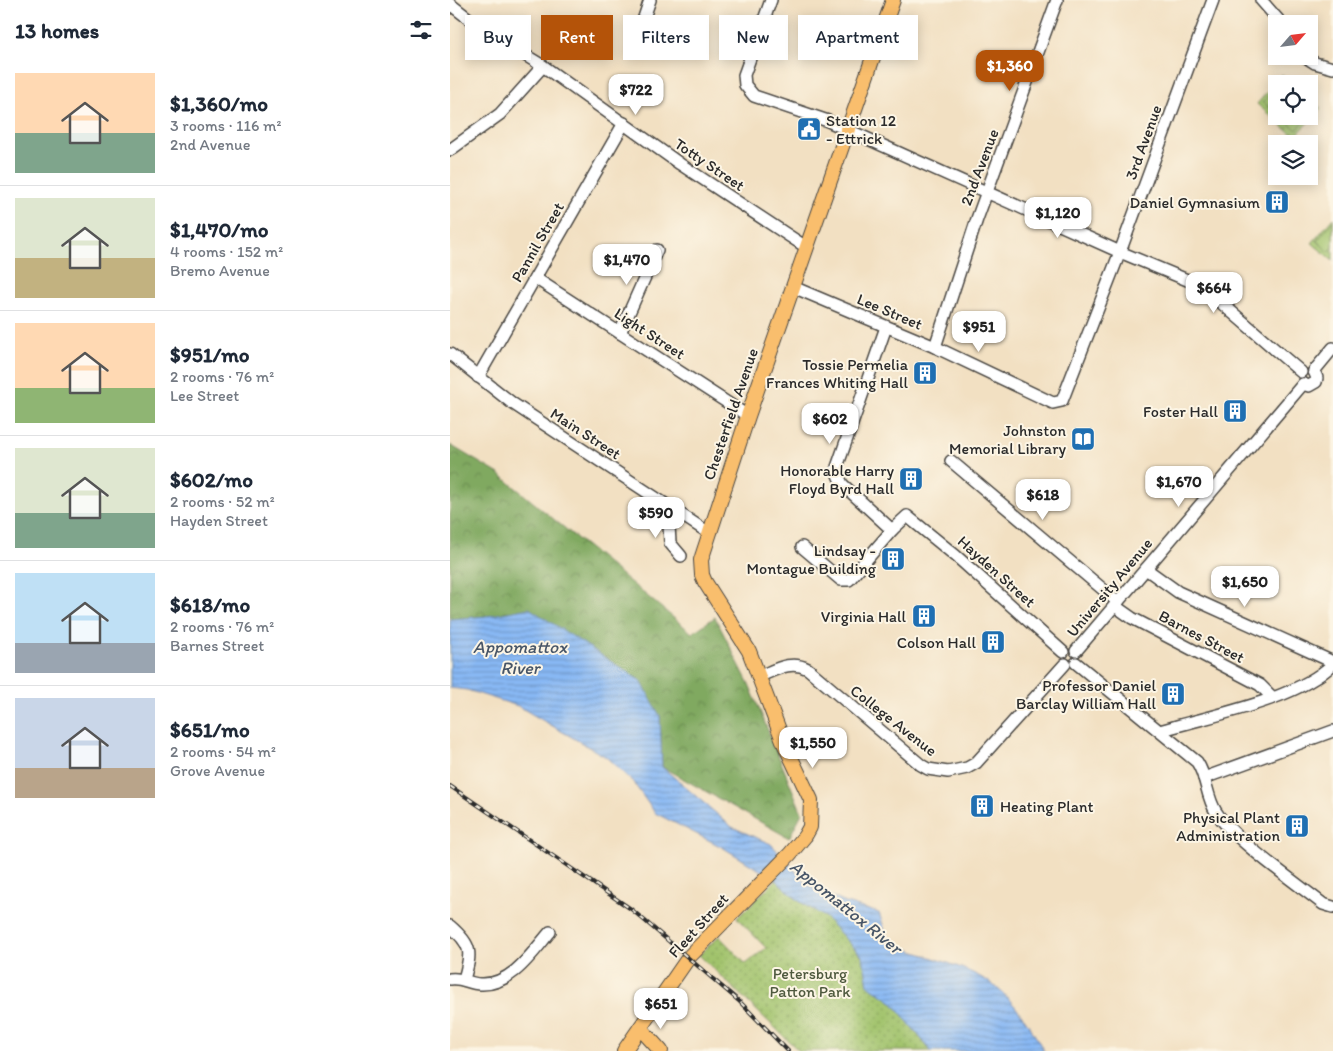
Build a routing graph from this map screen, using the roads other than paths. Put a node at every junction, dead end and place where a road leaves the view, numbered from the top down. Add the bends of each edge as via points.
1 (650, 0) edge
2 (771, 0) edge
3 (893, 0) edge
4 (1057, 0) edge
5 (1213, 0) edge
6 (1261, 0) edge
7 (450, 4) edge
8 (644, 15) edge
9 (1274, 15) edge
10 (1318, 64) edge
11 (543, 66) junction
12 (1333, 68) edge
13 (624, 123) junction
14 (848, 130) junction
15 (450, 150) edge
16 (988, 193) junction
17 (806, 247) junction
18 (657, 250) dead end
19 (1120, 252) junction
20 (535, 278) junction
21 (793, 287) junction
22 (886, 327) junction
23 (620, 333) junction
24 (934, 347) junction
25 (1333, 348) edge
26 (450, 354) edge
27 (1314, 370) junction
28 (1302, 372) junction
29 (478, 377) junction
30 (1302, 384) junction
31 (1057, 402) joint
32 (748, 416) junction
33 (951, 460) dead end
34 (675, 510) junction
35 (892, 530) junction
36 (708, 533) junction
37 (802, 547) dead end
38 (681, 556) dead end
39 (1146, 569) junction
40 (1116, 604) junction
41 (1076, 651) junction
42 (1063, 652) junction
43 (1333, 663) edge
44 (1071, 664) junction
45 (760, 676) junction
46 (1272, 698) junction
47 (1160, 731) junction
48 (1333, 731) edge
49 (1204, 778) junction
50 (790, 854) joint
51 (1333, 907) edge
52 (450, 926) edge
53 (550, 932) dead end
54 (450, 979) edge
55 (464, 979) junction
56 (640, 1028) junction
57 (624, 1051) edge
58 (661, 1051) edge

1 - 8 street
2 - 14 street via 744,75 747,89 754,96
3 - 14 main road, Chesterfield Avenue
4 - 16 street, 2nd Avenue
5 - 19 street, 3rd Avenue
6 - 9 street
7 - 11 street, Totty Street via 482,29
10 - 12 street
11 - 13 street, Totty Street
11 - 15 street via 500,114
13 - 17 street, Totty Street
13 - 20 street, Pannil Street
14 - 16 street
14 - 17 main road, Chesterfield Avenue
16 - 19 street
16 - 24 street, 2nd Avenue
17 - 21 main road, Chesterfield Avenue
18 - 23 street
19 - 28 street via 1192,282 1212,295
19 - 31 street, 3rd Avenue via 1065,398
20 - 23 street, Light Street
20 - 29 street, Pannil Street
21 - 22 street, Lee Street
21 - 32 main road, Chesterfield Avenue
22 - 24 street, Lee Street
22 - 35 street via 836,470 842,484
23 - 32 street, Light Street
24 - 31 street, Lee Street via 1053,403
25 - 27 street, University Avenue
26 - 29 street, Main Street
27 - 28 street
27 - 30 street, University Avenue via 1316,382 1309,386
28 - 30 street
29 - 34 street, Main Street via 562,437
30 - 39 street, University Avenue
32 - 36 main road, Chesterfield Avenue
33 - 40 street, Barnes Street
34 - 36 street, Main Street
34 - 38 street via 669,525 670,543
35 - 37 street via 849,580 840,580
35 - 42 street, Hayden Street via 907,516
36 - 45 main road, Chesterfield Avenue via 701,560 702,575 742,638
39 - 40 street, University Avenue
39 - 43 street via 1178,592
40 - 41 street, University Avenue
40 - 46 street, Barnes Street via 1132,618 1260,685
41 - 42 street, University Avenue
41 - 44 street, University Avenue via 1079,658
42 - 44 street, University Avenue via 1062,658
43 - 46 street via 1305,685
44 - 45 street, College Avenue via 984,756 968,768 948,772 921,765 808,669 792,664
44 - 47 street
45 - 50 main road, Chesterfield Avenue via 784,743 811,800 810,827
46 - 47 street
47 - 49 street via 1197,762
48 - 49 street
49 - 51 street via 1209,799 1223,821 1323,904
50 - 56 main road, Fleet Street via 689,957
52 - 55 street via 465,941 470,952
53 - 55 street via 522,965 505,978 486,984
54 - 55 street
56 - 57 main road, Fleet Street
56 - 58 main road

